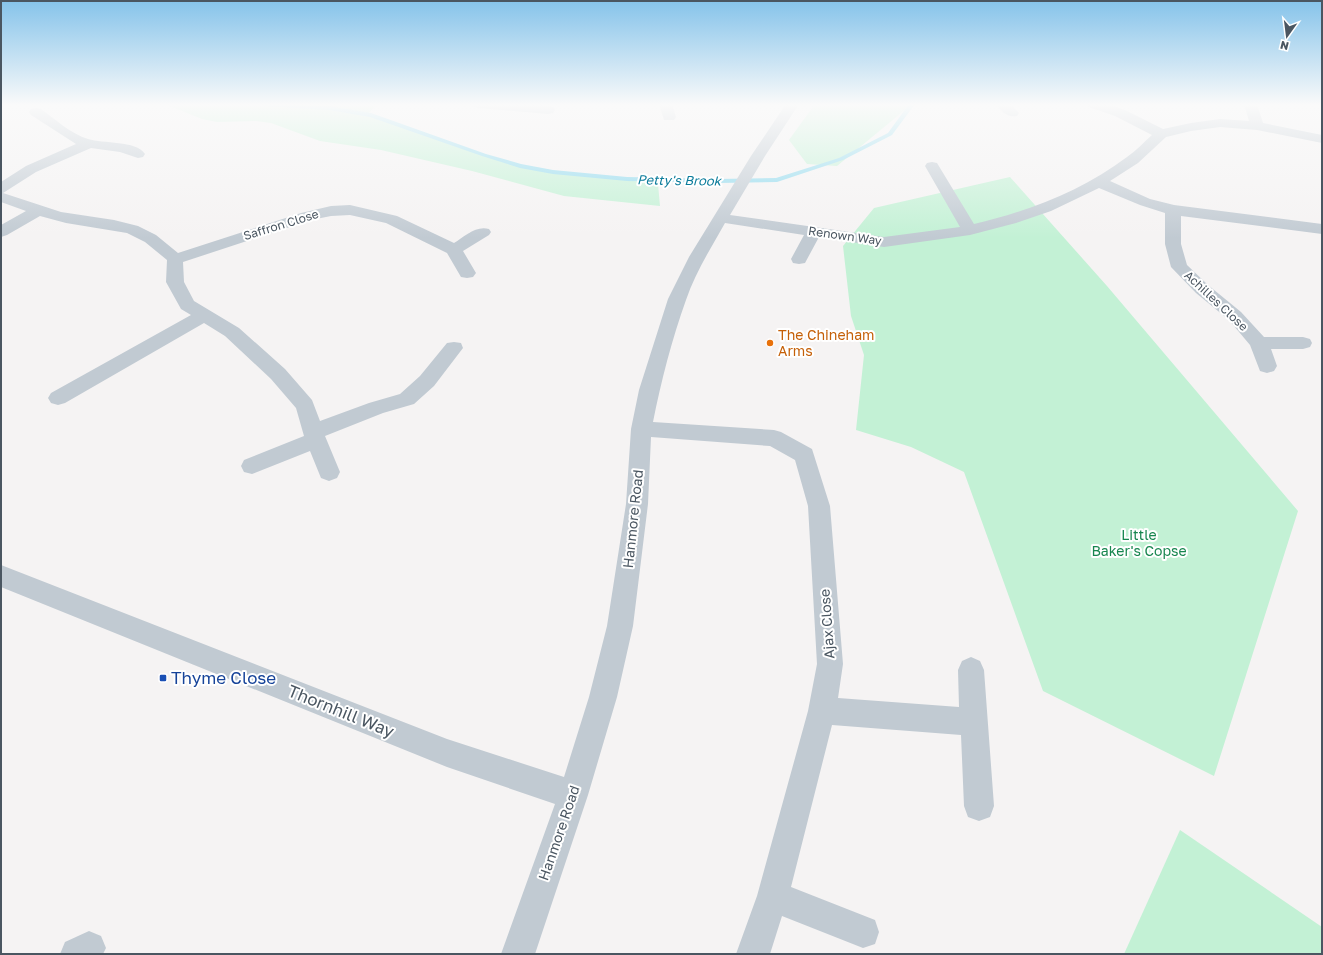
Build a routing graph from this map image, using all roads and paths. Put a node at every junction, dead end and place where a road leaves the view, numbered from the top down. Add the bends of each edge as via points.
1 (78, 149) edge
2 (121, 149) edge
3 (763, 149) edge
4 (1146, 149) edge
5 (138, 154) dead end
6 (932, 166) dead end
7 (1098, 182) junction
8 (1, 189) edge
9 (1, 197) edge
10 (1173, 210) junction
11 (38, 211) junction
12 (721, 218) junction
13 (970, 230) junction
14 (1, 232) edge
15 (483, 232) dead end
16 (814, 232) junction
17 (1320, 233) edge
18 (454, 250) junction
19 (175, 259) junction
20 (799, 259) dead end
21 (468, 272) dead end
22 (203, 316) junction
23 (1259, 343) junction
24 (1303, 343) dead end
25 (454, 348) dead end
26 (1267, 366) dead end
27 (58, 398) dead end
28 (641, 429) junction
29 (315, 436) junction
30 (252, 466) dead end
31 (329, 472) dead end
32 (1, 576) edge
33 (971, 670) dead end
34 (822, 711) junction
35 (973, 722) junction
36 (573, 795) junction
37 (979, 806) dead end
38 (773, 896) junction
39 (863, 932) dead end
40 (518, 954) edge
41 (753, 954) edge

1 - 8 street via 31,169
2 - 5 street
3 - 12 street, Hanmore Road
4 - 7 street, Renown Way via 1133,160
6 - 13 street
7 - 10 street via 1145,202
7 - 13 street, Renown Way via 1046,208
9 - 11 street
10 - 17 street
10 - 23 street, Achilles Close via 1173,244 1179,267 1236,316
11 - 14 street
11 - 19 street via 140,232
12 - 16 street, Renown Way
12 - 28 street, Hanmore Road via 677,299 648,390
13 - 16 street, Renown Way via 884,242
15 - 18 street
16 - 20 street
18 - 19 street, Saffron Close via 391,219 350,210 307,216
18 - 21 street
19 - 22 street via 175,282 187,305
22 - 27 street
22 - 29 street via 232,332 278,374 305,405
23 - 24 street, Achilles Close
23 - 26 street, Achilles Close
25 - 29 street via 427,381 407,399 376,408
28 - 34 street, Ajax Close via 774,438 804,455 820,514 830,664
28 - 36 street, Hanmore Road via 637,504 620,626 603,697
29 - 30 street
29 - 31 street
32 - 36 street, Thornhill Way via 447,753
33 - 35 street
34 - 35 street
34 - 38 street, Ajax Close
35 - 37 street
36 - 40 street, Hanmore Road
38 - 39 street
38 - 41 street, Ajax Close

